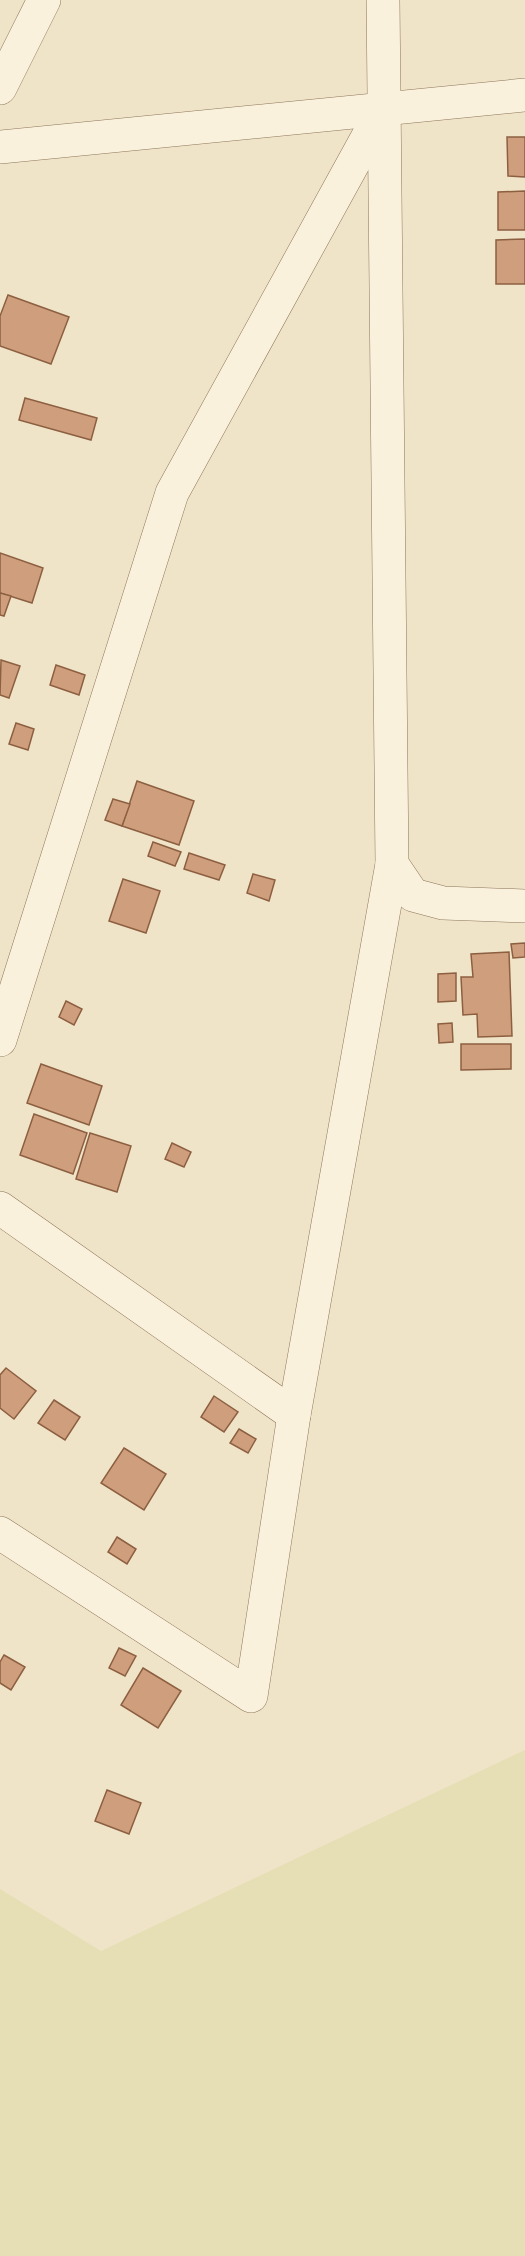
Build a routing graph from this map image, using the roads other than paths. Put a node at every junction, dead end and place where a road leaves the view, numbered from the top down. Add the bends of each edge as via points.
1 (44, 0) edge
2 (383, 0) edge
3 (0, 88) edge
4 (525, 95) edge
5 (384, 109) junction
6 (0, 147) edge
7 (392, 864) junction
8 (525, 906) edge
9 (0, 1040) edge
10 (0, 1208) edge
11 (294, 1415) junction
12 (0, 1533) edge

1 - 3 street
2 - 5 street
4 - 5 street
5 - 6 street
5 - 7 street
5 - 9 street via 171,493
7 - 8 street via 413,895 443,903
7 - 11 street
10 - 11 street
11 - 12 street via 250,1696

